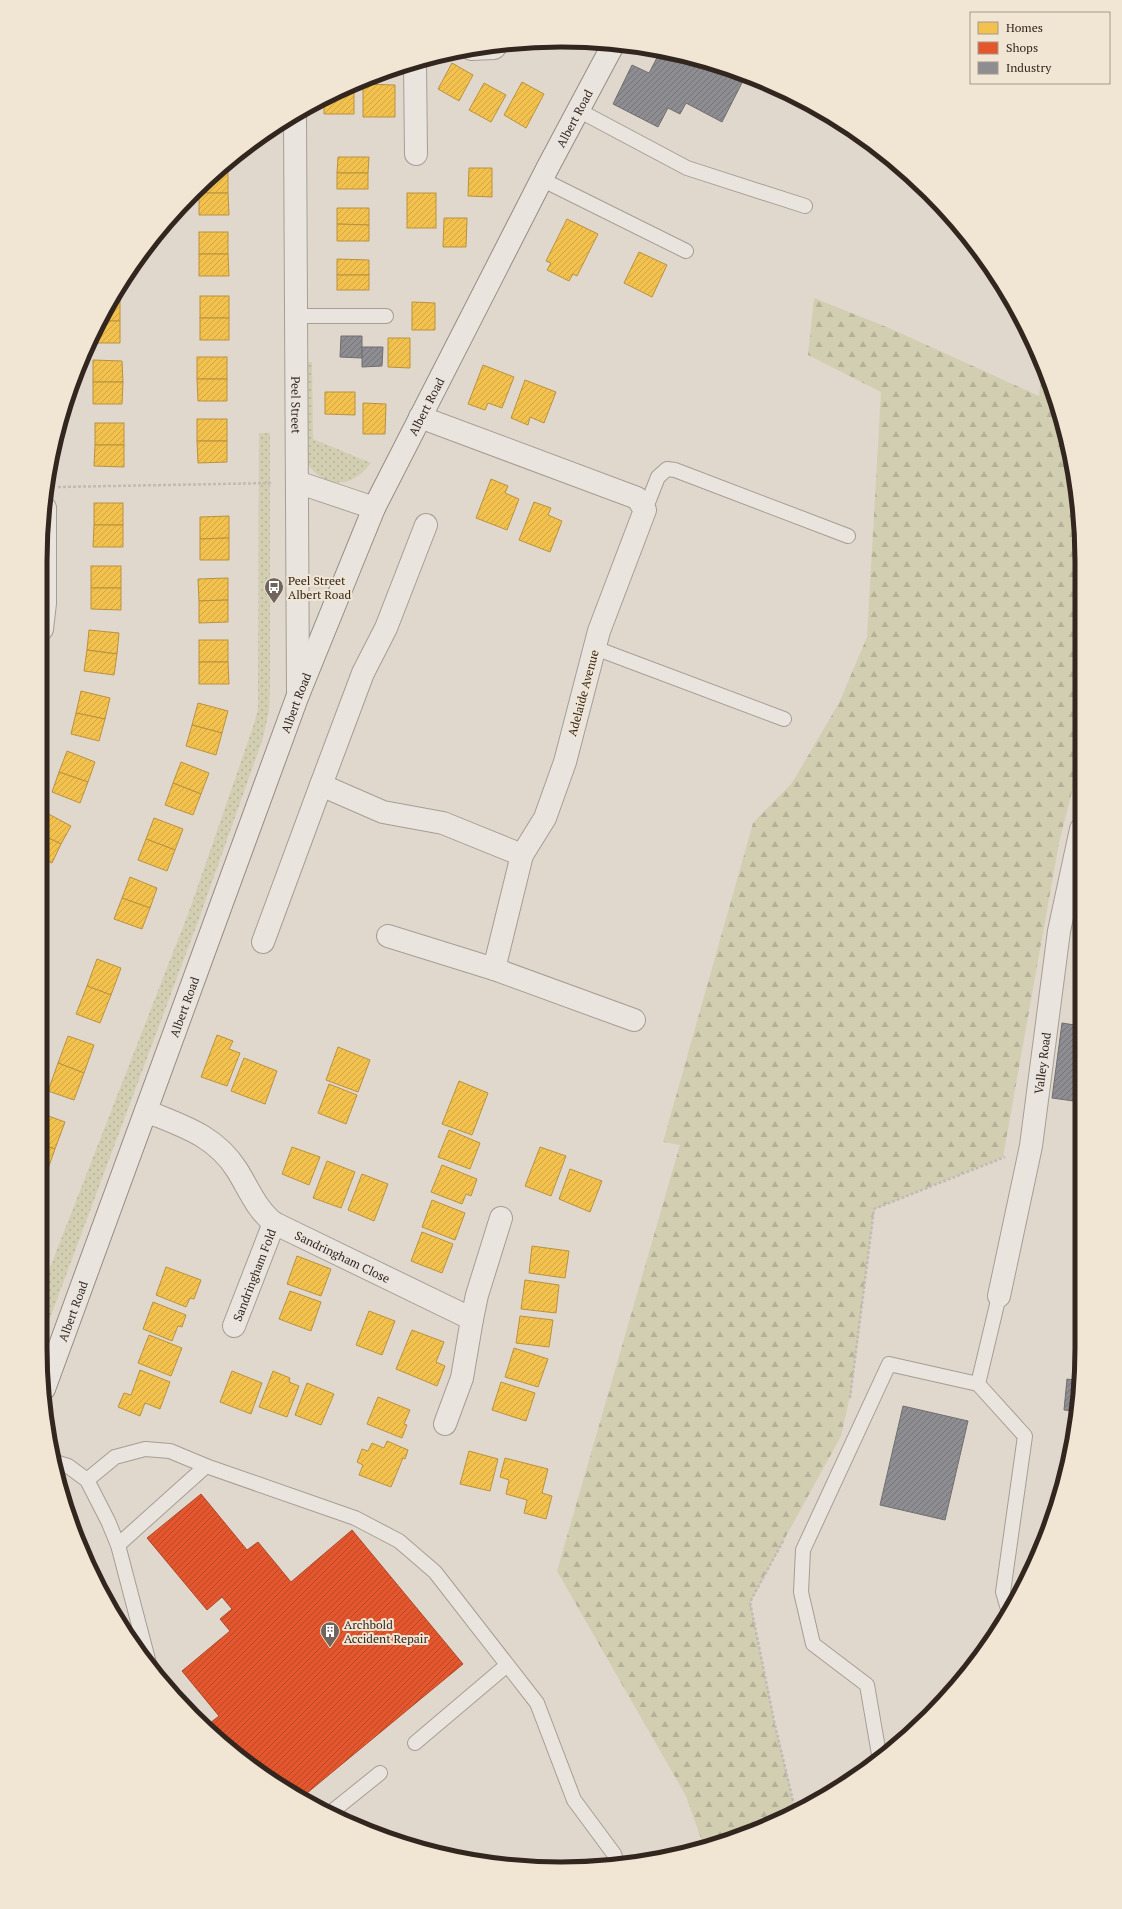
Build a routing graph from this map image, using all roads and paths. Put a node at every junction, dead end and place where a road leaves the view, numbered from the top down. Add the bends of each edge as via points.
1 (611, 49) edge
2 (416, 68) edge
3 (578, 110) junction
4 (295, 122) edge
5 (416, 154) dead end
6 (541, 179) junction
7 (805, 206) dead end
8 (686, 251) dead end
9 (296, 316) junction
10 (386, 316) dead end
11 (420, 417) junction
12 (297, 482) junction
13 (57, 487) dead end
14 (374, 508) junction
15 (645, 510) junction
16 (426, 525) dead end
17 (848, 536) dead end
18 (595, 648) junction
19 (298, 695) junction
20 (784, 719) dead end
21 (321, 785) junction
22 (522, 855) junction
23 (1075, 857) edge
24 (388, 936) dead end
25 (262, 942) dead end
26 (494, 969) junction
27 (634, 1020) dead end
28 (146, 1111) junction
29 (501, 1218) dead end
30 (274, 1223) junction
31 (999, 1296) joint
32 (472, 1320) junction
33 (234, 1326) dead end
34 (48, 1378) edge
35 (978, 1384) junction
36 (445, 1424) dead end
37 (61, 1464) edge
38 (206, 1466) junction
39 (87, 1480) junction
40 (118, 1545) junction
41 (1007, 1604) edge
42 (145, 1650) edge
43 (507, 1665) junction
44 (415, 1743) dead end
45 (879, 1752) edge
46 (380, 1773) dead end
47 (335, 1809) edge
48 (616, 1859) edge

1 - 3 street, Albert Road
2 - 5 street
3 - 6 street, Albert Road
3 - 7 lane via 687,168
4 - 9 street, Peel Street
6 - 8 lane
6 - 11 street, Albert Road
9 - 10 lane
9 - 12 street, Peel Street
11 - 14 street, Albert Road
11 - 15 street via 638,498
12 - 13 path
12 - 14 street
12 - 19 street, Peel Street
14 - 19 street, Albert Road
15 - 17 lane via 658,477 666,469 675,470
15 - 18 street, Adelaide Avenue via 599,631
16 - 21 street via 386,628 363,673
18 - 20 lane
18 - 22 street, Adelaide Avenue via 565,762 545,818
19 - 28 street, Albert Road
21 - 22 street via 384,812 443,824
21 - 25 street
22 - 26 street, Adelaide Avenue
23 - 31 street, Valley Road via 1059,931 1031,1146
24 - 26 street
26 - 27 street
28 - 30 street, Sandringham Close via 199,1133 220,1148 237,1170 252,1198
28 - 34 street, Albert Road
29 - 32 street via 477,1295
30 - 32 street, Sandringham Close
30 - 33 street, Sandringham Fold
31 - 35 lane
32 - 36 street via 462,1378
35 - 41 lane via 1025,1436 1003,1592
35 - 45 lane via 889,1364 803,1550 802,1592 813,1644 867,1685
37 - 39 lane
38 - 39 lane via 170,1451 145,1449 115,1457
38 - 40 lane
38 - 43 lane via 355,1518 399,1541 435,1572
39 - 40 lane
40 - 42 lane
43 - 44 lane
43 - 48 lane via 537,1703 574,1800
46 - 47 lane

